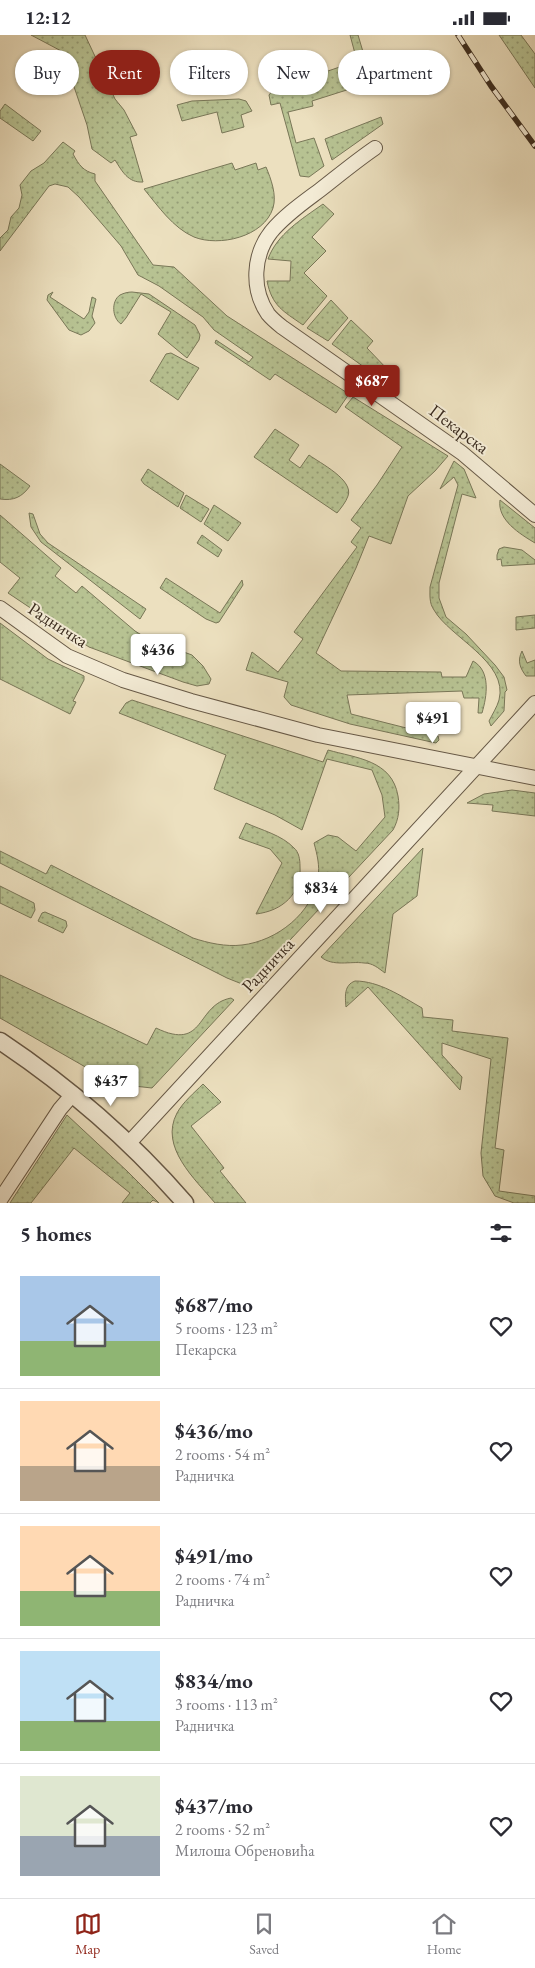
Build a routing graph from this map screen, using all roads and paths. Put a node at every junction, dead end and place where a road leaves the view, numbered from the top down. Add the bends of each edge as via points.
1 (375, 148) dead end
2 (535, 515) edge
3 (0, 608) edge
4 (535, 703) edge
5 (476, 767) junction
6 (535, 778) edge
7 (0, 1041) edge
8 (73, 1094) junction
9 (129, 1143) junction
10 (0, 1200) edge
11 (185, 1203) edge

1 - 2 street, Пекарска via 295,209 271,232 262,247 256,274 262,302 269,315 282,327 462,453
3 - 5 street, Радничка via 67,656 110,676 310,733
4 - 5 street
5 - 6 street, Радничка
5 - 9 street, Радничка
7 - 8 street
8 - 9 street
8 - 10 street
9 - 11 street

